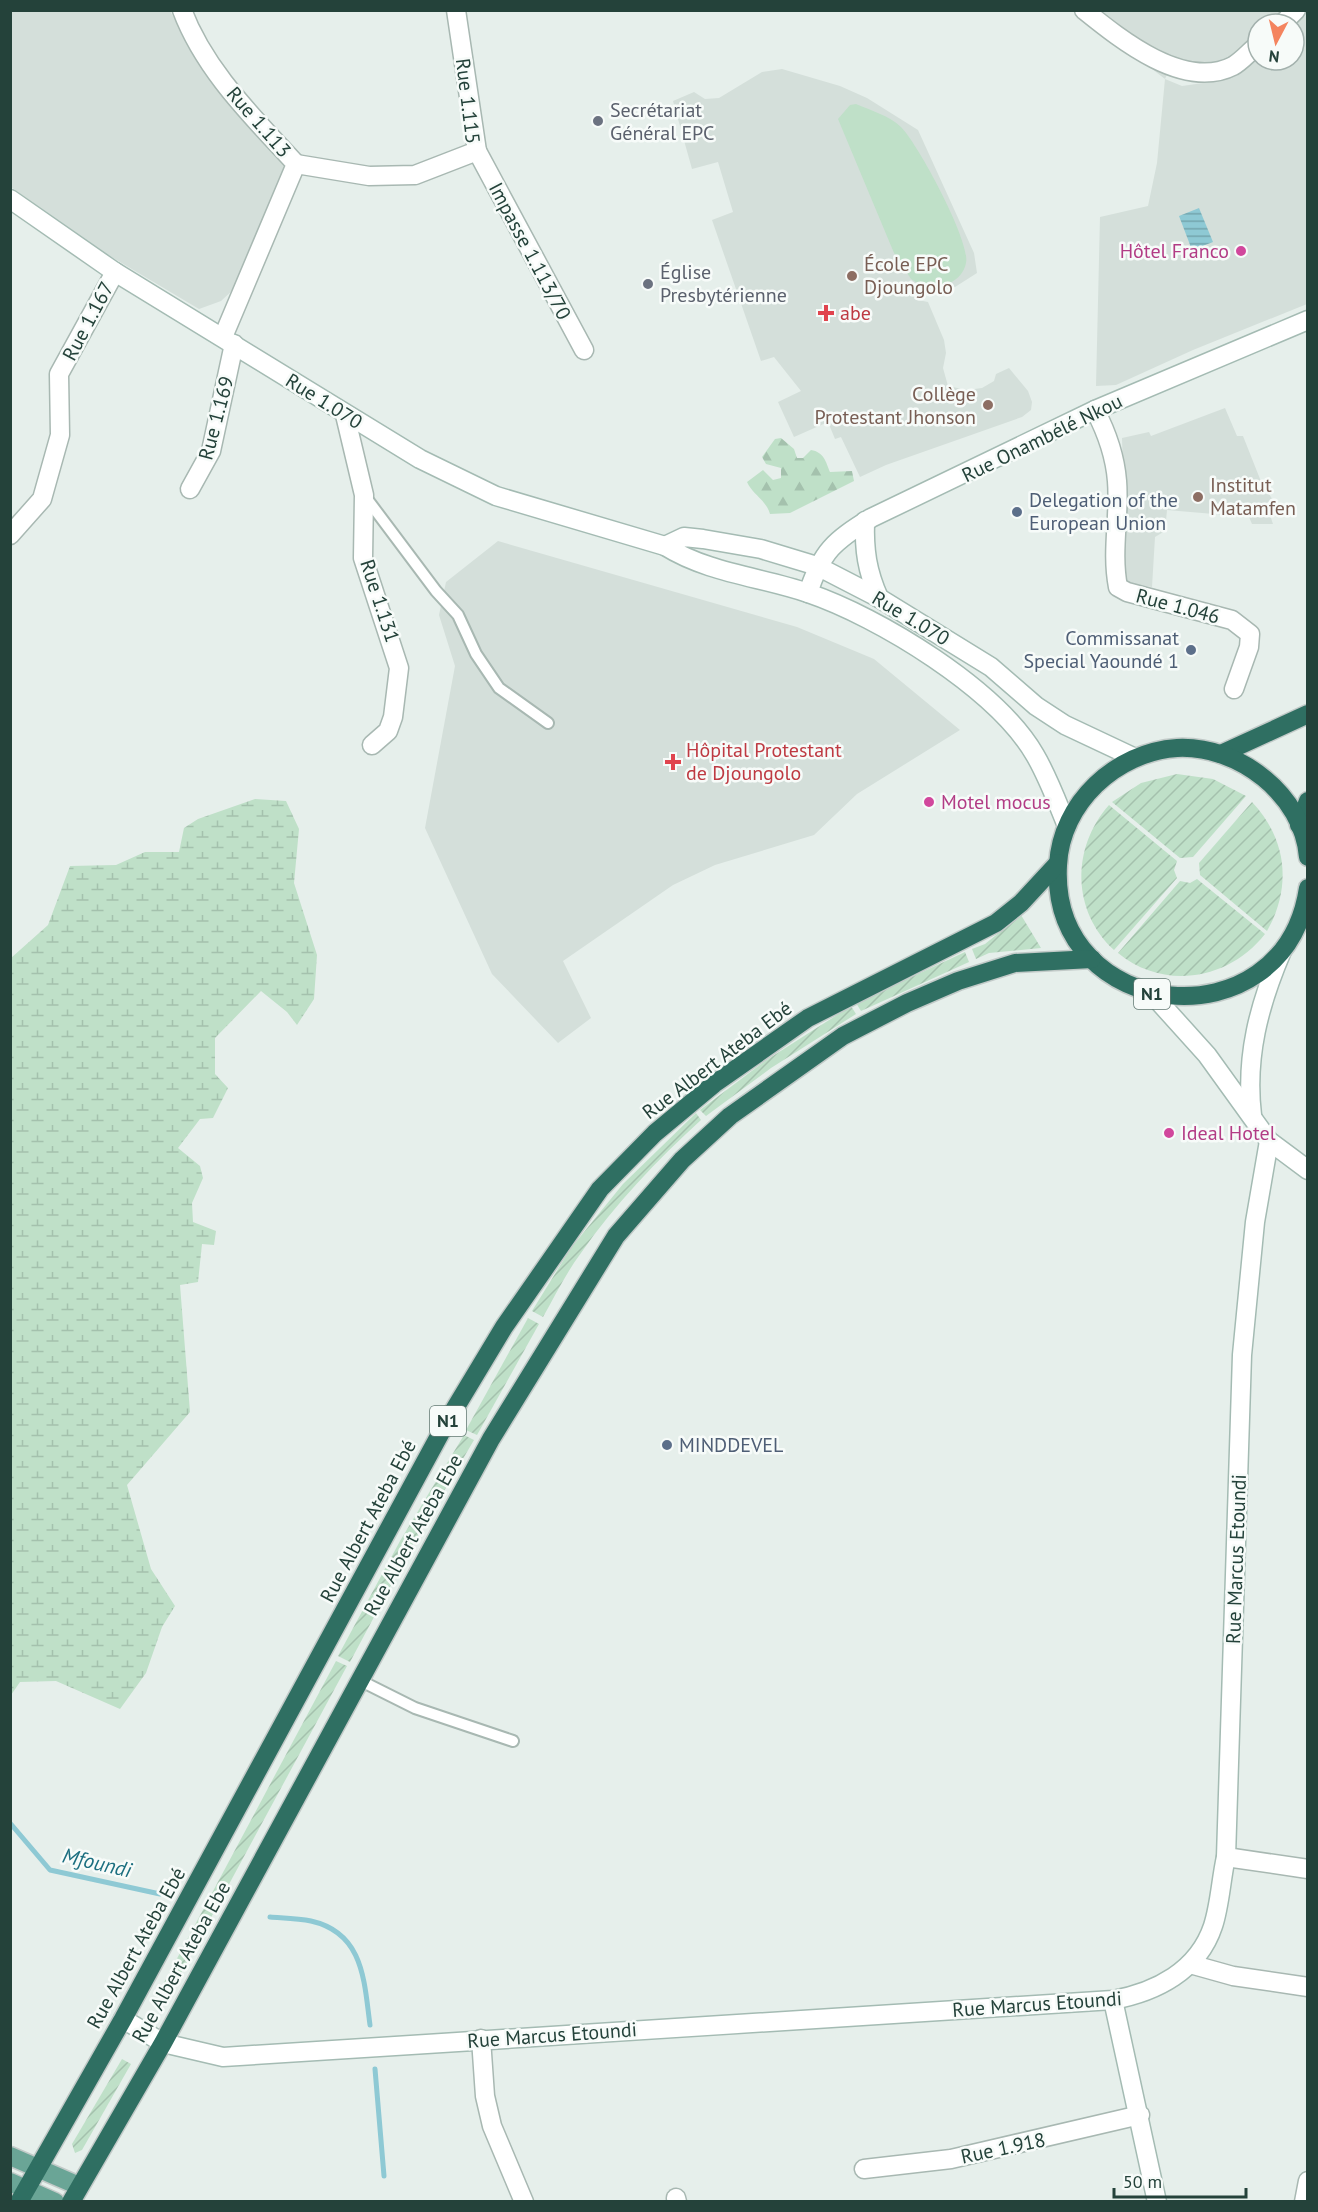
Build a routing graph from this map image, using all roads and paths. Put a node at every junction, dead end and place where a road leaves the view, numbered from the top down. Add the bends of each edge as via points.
1 (182, 10) edge
2 (456, 10) edge
3 (1084, 10) edge
4 (1246, 55) edge
5 (477, 151) junction
6 (296, 164) junction
7 (10, 199) edge
8 (115, 272) junction
9 (1308, 320) edge
10 (228, 341) junction
11 (584, 350) dead end
12 (1095, 411) junction
13 (345, 415) junction
14 (190, 489) dead end
15 (364, 495) junction
16 (866, 521) junction
17 (10, 535) edge
18 (665, 546) junction
19 (817, 566) junction
20 (808, 593) junction
21 (879, 598) junction
22 (1234, 689) dead end
23 (1308, 714) edge
24 (548, 723) dead end
25 (372, 745) dead end
26 (1221, 754) junction
27 (1135, 758) junction
28 (1308, 801) edge
29 (1299, 825) junction
30 (1067, 826) junction
31 (1307, 851) edge
32 (1308, 857) edge
33 (1058, 863) junction
34 (1308, 888) edge
35 (1282, 951) junction
36 (1092, 958) junction
37 (1152, 994) junction
38 (1252, 1120) junction
39 (1269, 1141) junction
40 (1308, 1170) edge
41 (359, 1680) junction
42 (513, 1741) dead end
43 (1226, 1857) junction
44 (1308, 1869) edge
45 (1190, 1964) junction
46 (1308, 1987) edge
47 (1113, 2000) junction
48 (123, 2019) junction
49 (481, 2039) junction
50 (163, 2043) junction
51 (1140, 2115) junction
52 (10, 2156) edge
53 (38, 2164) junction
54 (864, 2169) dead end
55 (1308, 2181) edge
56 (18, 2190) edge
57 (75, 2194) edge
58 (524, 2201) edge
59 (55, 2202) edge
60 (1157, 2202) edge
61 (1305, 2202) edge

1 - 6 street, Rue 1.113 via 208,61
2 - 5 street, Rue 1.115
3 - 4 street via 1142,54 1190,70 1233,66
5 - 6 street, Rue 1.115 via 415,175 369,176
5 - 11 street, Impasse 1.113/70
6 - 10 street, Rue 1.113
7 - 8 street, Rue 1.070
8 - 10 street, Rue 1.070
8 - 17 street, Rue 1.167 via 59,374 60,435 42,500
9 - 12 street, Rue Onambélé Nkou
10 - 13 street, Rue 1.070
10 - 14 street, Rue 1.169 via 211,451
12 - 16 street, Rue Onambélé Nkou
12 - 22 street, Rue 1.046 via 1114,458 1115,572 1119,587 1232,620 1250,633 1250,647
13 - 15 street, Rue 1.131
13 - 18 street, Rue 1.070 via 420,459 496,496
15 - 24 lane via 458,615 476,654 499,688
15 - 25 street, Rue 1.131 via 363,558 399,668 393,717 388,731
16 - 19 street, Rue Onambélé Nkou via 838,539
16 - 21 street via 864,552
18 - 19 street, Rue 1.070 via 684,537 703,538 761,549
18 - 20 street, Rue 1.070 via 691,560
19 - 20 street, Rue Onambélé Nkou
19 - 21 street, Rue 1.070
20 - 30 street, Rue 1.070 via 878,624 971,684 1012,722 1035,754
21 - 27 street, Rue 1.070 via 991,667 1065,725
23 - 26 highway
26 - 27 highway, N1 via 1178,748
26 - 29 highway, N1 via 1268,781 1286,801
27 - 30 highway, N1 via 1106,774 1083,797
28 - 29 highway
29 - 31 highway, N1
30 - 33 highway, N1
31 - 32 highway, N1
33 - 36 highway, N1 via 1058,889 1065,914 1076,938
33 - 48 highway, Rue Albert Ateba Ebé / N1 via 1021,903 996,923 808,1018 714,1084 655,1133 600,1189 516,1309 445,1425
34 - 35 highway, N1 via 1296,929
35 - 37 highway, N1 via 1245,982 1209,996 1180,998
35 - 38 street via 1264,994 1254,1040 1249,1071
36 - 37 highway, N1 via 1109,974
36 - 41 highway, Rue Albert Ateba Ebe / N1 via 1015,963 907,1003 843,1036 788,1074 730,1116 682,1160 616,1236 563,1320 491,1439
37 - 38 street via 1207,1055
38 - 39 street
39 - 40 street
39 - 43 street, Rue Marcus Etoundi via 1252,1242 1242,1355
41 - 42 lane via 415,1708
41 - 50 highway, Rue Albert Ateba Ebe / N1
43 - 44 street
43 - 45 street, Rue Marcus Etoundi via 1213,1926
45 - 46 street via 1233,1976
45 - 47 street, Rue Marcus Etoundi via 1160,1986
47 - 49 street, Rue Marcus Etoundi
47 - 51 street
48 - 50 street, Rue Marcus Etoundi
48 - 53 highway, Rue Albert Ateba Ebé / N1
49 - 50 street, Rue Marcus Etoundi via 223,2057
49 - 58 street via 485,2096 492,2126
50 - 57 highway, Rue Albert Ateba Ebe / N1
51 - 54 street, Rue 1.918 via 951,2159
51 - 60 street
52 - 53 main road
53 - 56 highway, N1
53 - 57 main road
55 - 61 street
56 - 59 main road

